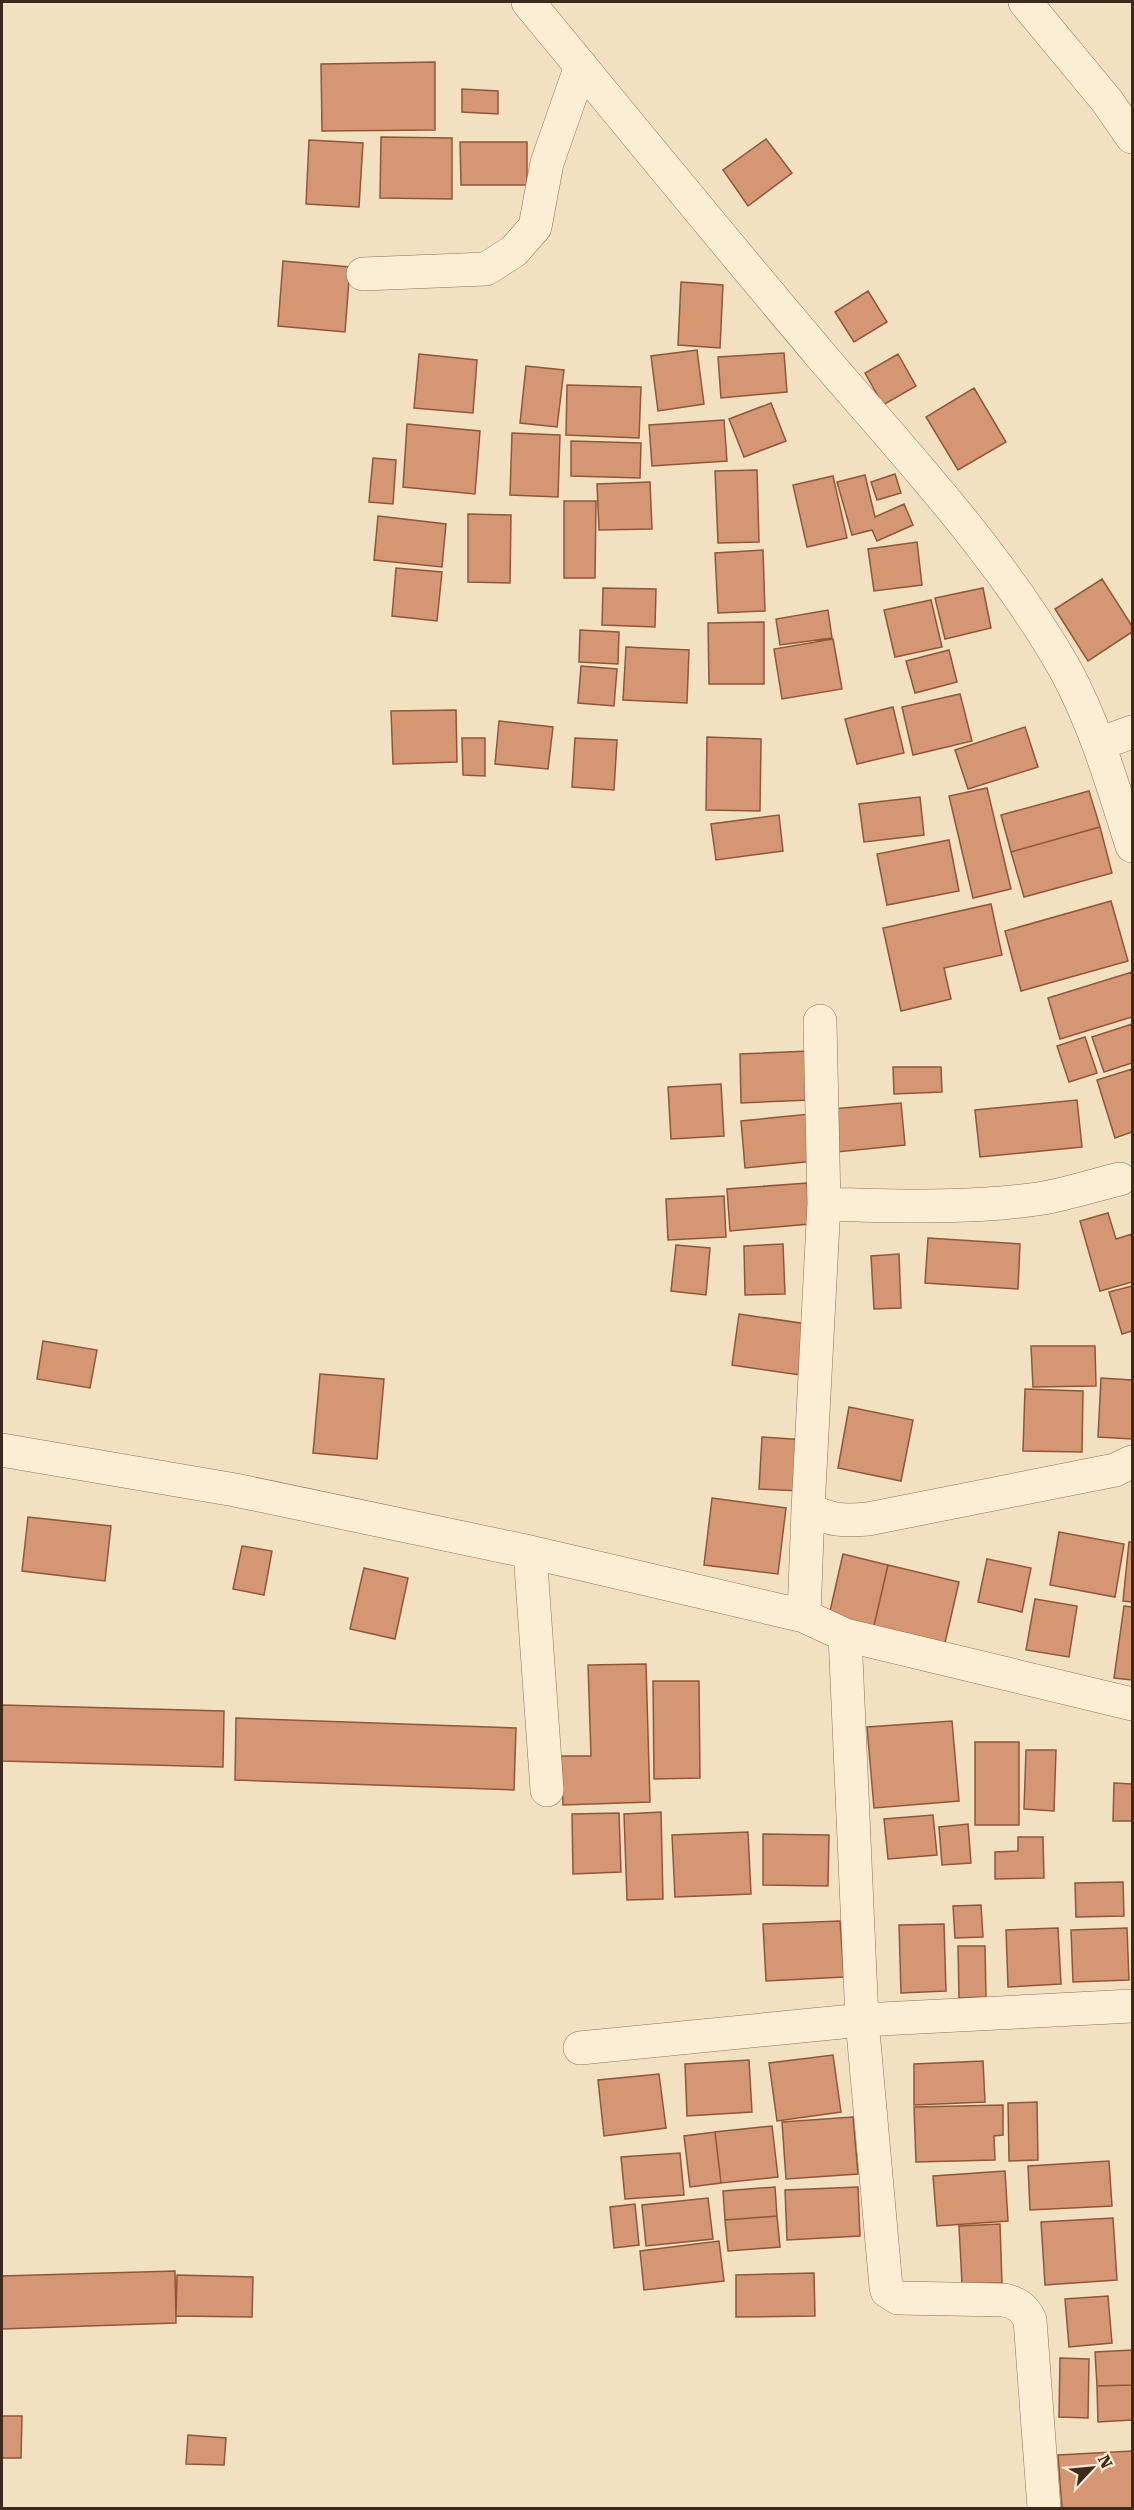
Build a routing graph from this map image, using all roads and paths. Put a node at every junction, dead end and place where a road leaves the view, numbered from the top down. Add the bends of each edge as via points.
1 (528, 2) edge
2 (1025, 2) edge
3 (581, 66) junction
4 (1132, 137) edge
5 (363, 274) dead end
6 (1132, 732) edge
7 (1099, 744) junction
8 (1132, 846) edge
9 (820, 1021) dead end
10 (1120, 1179) dead end
11 (824, 1204) junction
12 (2, 1450) edge
13 (1132, 1462) edge
14 (808, 1509) junction
15 (530, 1552) junction
16 (804, 1616) junction
17 (845, 1635) junction
18 (1132, 1704) edge
19 (547, 1790) dead end
20 (1132, 2006) edge
21 (862, 2020) junction
22 (580, 2048) dead end
23 (1044, 2508) edge

1 - 3 street
2 - 4 street
3 - 5 street via 547,163 534,227 514,251 486,268
3 - 7 street via 979,544 1066,671
6 - 7 street
7 - 8 street
9 - 11 street
10 - 11 street via 1044,1197 989,1203
11 - 14 street
12 - 15 street via 236,1490
13 - 14 street via 1115,1470 868,1519 827,1519
14 - 16 street
15 - 16 street
15 - 19 street
16 - 17 street
17 - 18 street
17 - 21 street
20 - 21 street
21 - 22 street
21 - 23 street via 887,2291 898,2298 1004,2300 1014,2302 1026,2313 1030,2320

